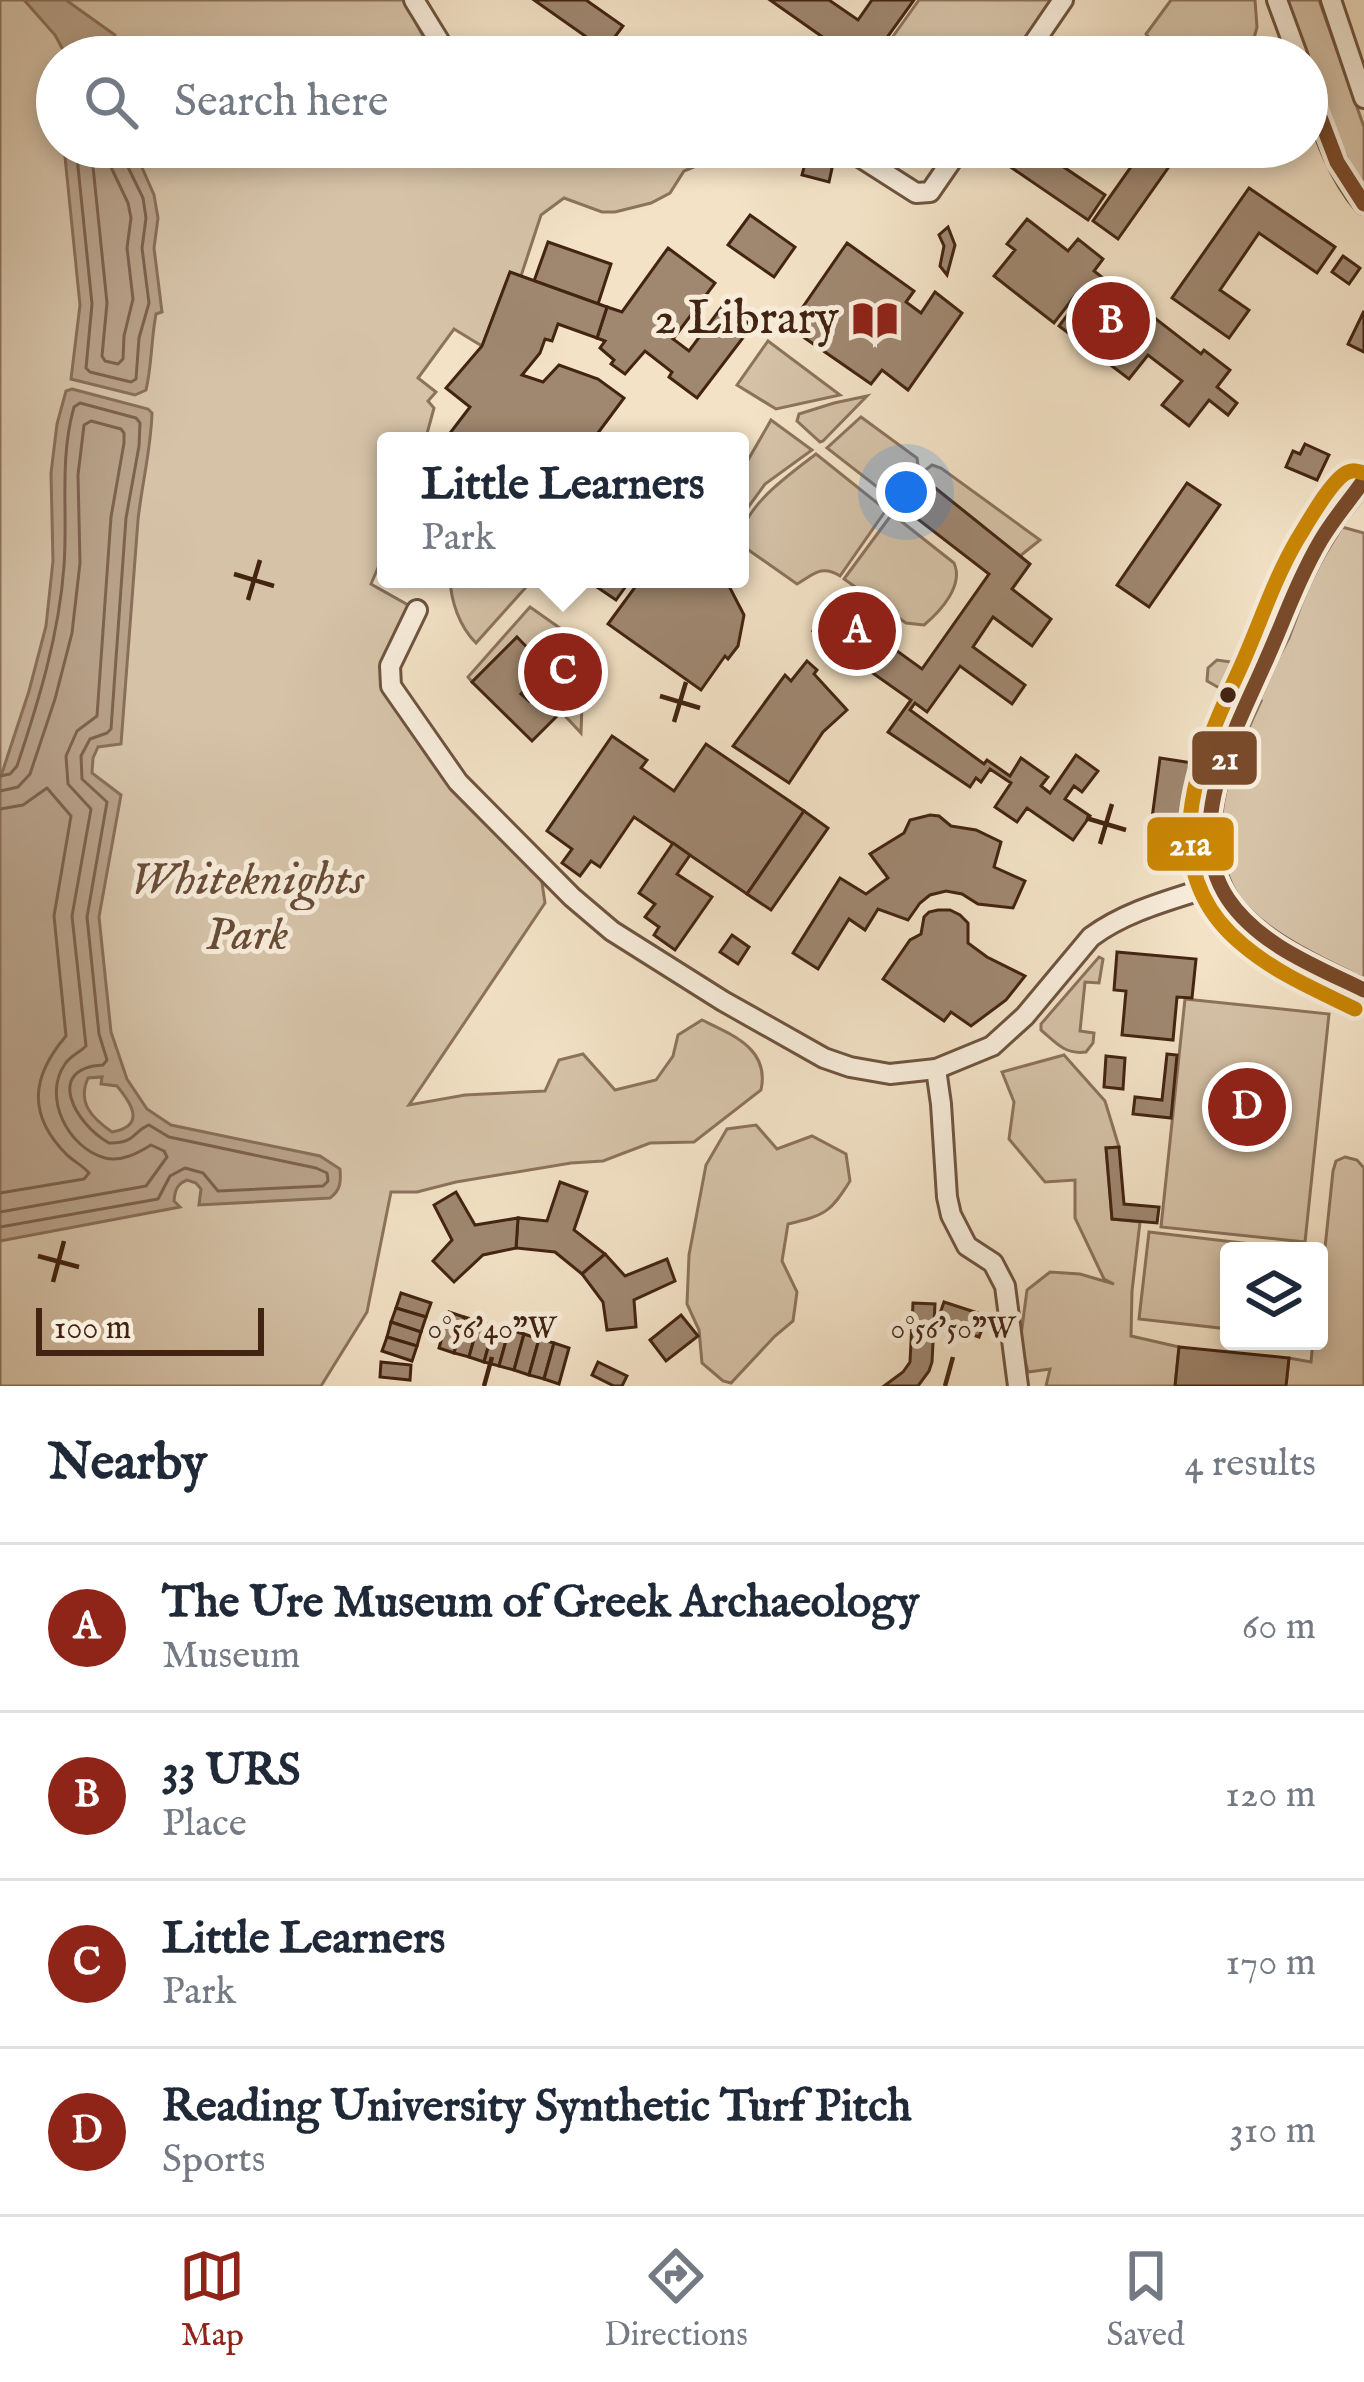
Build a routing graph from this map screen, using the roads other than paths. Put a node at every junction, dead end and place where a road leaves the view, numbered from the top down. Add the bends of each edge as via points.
1 (414, 0) edge
2 (1064, 0) edge
3 (1277, 0) edge
4 (1331, 0) edge
5 (436, 36) edge
6 (1039, 36) edge
7 (1290, 36) edge
8 (1364, 98) edge
9 (1328, 141) edge
10 (875, 168) edge
11 (947, 168) edge
12 (1364, 204) edge
13 (1361, 493) edge
14 (417, 610) dead end
15 (1220, 884) junction
16 (1364, 990) edge
17 (936, 1069) junction
18 (1018, 1386) edge

1 - 5 street
2 - 6 street
3 - 7 street
4 - 8 street
9 - 12 street
10 - 11 street via 916,194 930,192
13 - 15 street via 1303,572 1229,748 1210,819
14 - 17 street via 390,666 391,686 458,782 572,897 646,954 824,1058 890,1074
15 - 16 street via 1244,918 1288,952
15 - 17 street via 1119,917 992,1046
17 - 18 street via 946,1197 967,1246 993,1263 1005,1286

